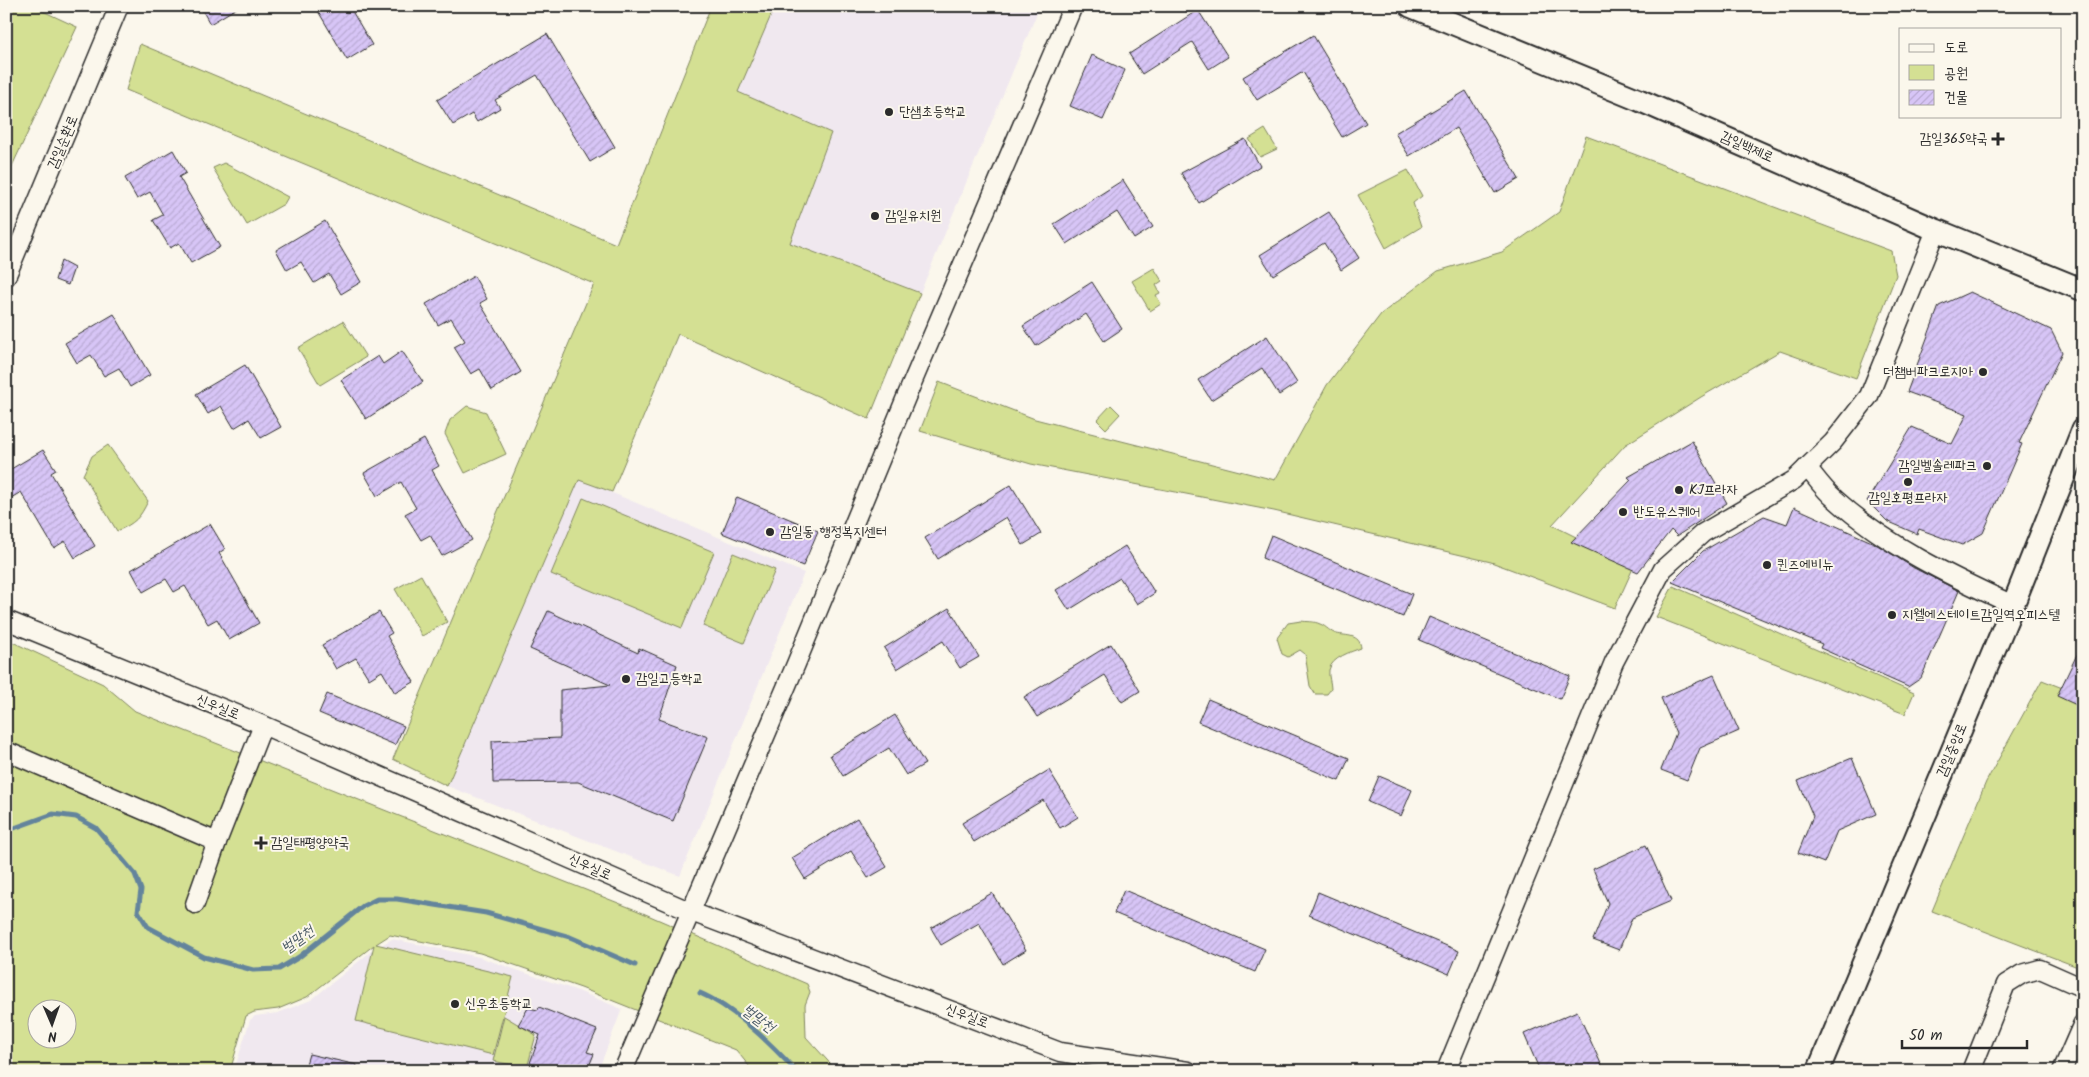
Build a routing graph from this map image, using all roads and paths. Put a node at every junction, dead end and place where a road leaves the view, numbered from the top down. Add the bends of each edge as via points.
1 (119, 6) edge
2 (1073, 6) edge
3 (1410, 6) edge
4 (1936, 230) junction
5 (6, 277) edge
6 (2083, 290) edge
7 (2083, 429) edge
8 (1807, 468) junction
9 (2013, 605) junction
10 (6, 620) edge
11 (263, 725) junction
12 (6, 750) edge
13 (217, 842) junction
14 (195, 904) dead end
15 (690, 911) junction
16 (2083, 988) edge
17 (2083, 1024) edge
18 (623, 1071) edge
19 (1188, 1071) edge
20 (1446, 1071) edge
21 (1818, 1071) edge
22 (1971, 1071) edge
23 (2062, 1071) edge

1 - 5 street, 감일순환로
2 - 15 street
3 - 4 main road, 감일백제로 via 1648,103
4 - 6 main road, 감일백제로
4 - 8 street via 1869,396 1834,442
7 - 9 main road, 감일중앙로
8 - 9 street via 1834,498 1870,528 1953,576
8 - 20 street via 1794,480 1703,533 1663,569 1614,662
9 - 21 main road, 감일중앙로
10 - 11 street, 신우실로
11 - 13 street
11 - 15 street, 신우실로
12 - 13 street
13 - 14 street
15 - 18 street
15 - 19 street, 신우실로 via 1060,1052
16 - 22 street via 2040,969 2022,974 2006,984
17 - 23 street

